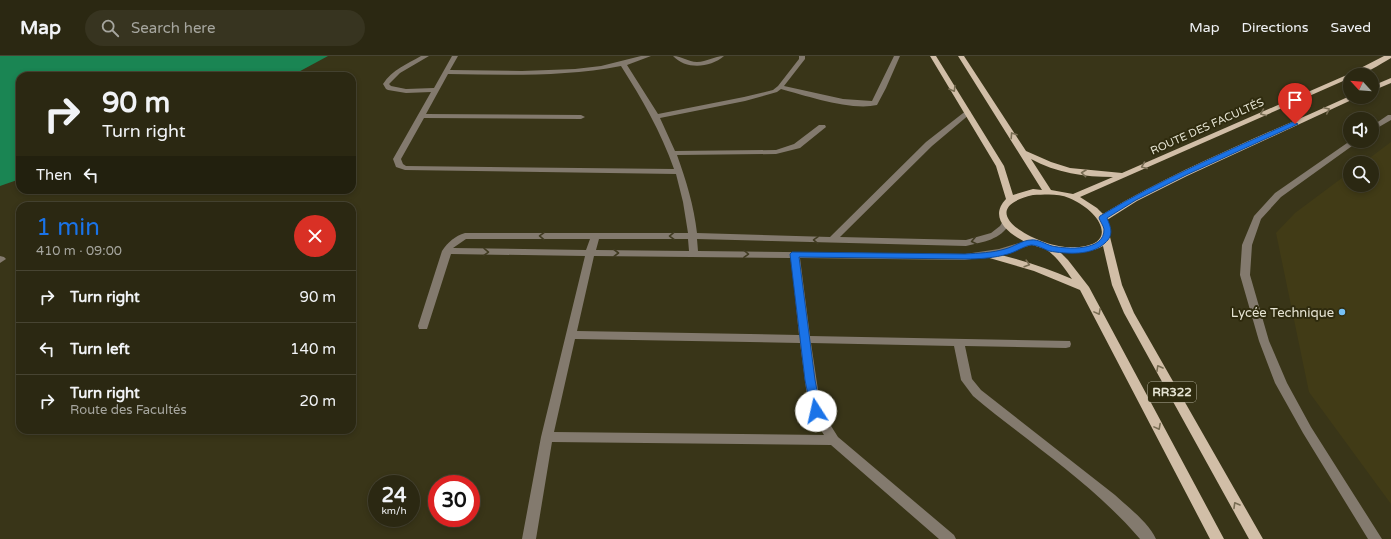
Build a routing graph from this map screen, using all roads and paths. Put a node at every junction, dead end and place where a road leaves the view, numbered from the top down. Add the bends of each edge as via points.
1 (426, 56) edge
2 (455, 56) edge
3 (648, 56) edge
4 (676, 56) edge
5 (721, 56) edge
6 (802, 56) edge
7 (933, 56) edge
8 (962, 56) edge
9 (1389, 56) edge
10 (895, 58) edge
11 (623, 64) junction
12 (1367, 68) edge
13 (446, 72) junction
14 (1343, 78) edge
15 (1391, 80) edge
16 (1379, 86) edge
17 (780, 87) junction
18 (435, 90) junction
19 (1343, 102) edge
20 (967, 112) junction
21 (420, 116) junction
22 (656, 116) junction
23 (581, 117) dead end
24 (1391, 117) edge
25 (1379, 125) edge
26 (822, 127) dead end
27 (1345, 148) edge
28 (674, 153) junction
29 (1024, 153) junction
30 (680, 172) junction
31 (1123, 174) junction
32 (1048, 192) junction
33 (1073, 197) junction
34 (1010, 198) junction
35 (1103, 218) junction
36 (1006, 223) junction
37 (694, 236) junction
38 (595, 237) junction
39 (1106, 238) junction
40 (832, 240) junction
41 (1032, 242) junction
42 (1049, 248) junction
43 (447, 251) junction
44 (590, 253) junction
45 (694, 253) junction
46 (795, 254) junction
47 (989, 255) junction
48 (1084, 287) junction
49 (423, 326) dead end
50 (572, 335) junction
51 (805, 339) junction
52 (959, 342) junction
53 (1066, 344) dead end
54 (547, 437) junction
55 (834, 440) junction
56 (529, 539) edge
57 (949, 539) edge
58 (1149, 539) edge
59 (1217, 539) edge
60 (1256, 539) edge
61 (1374, 539) edge

1 - 18 street via 395,74 386,84 388,88 396,90
2 - 13 street
3 - 11 street
4 - 5 street via 692,65 704,64
6 - 17 street
7 -> 20 main road
29 -> 8 main road
9 - 12 main road, ROUTE DES FACULTÉS
10 - 17 street via 876,100 869,105
11 - 13 street via 534,73
11 - 22 street
13 - 18 street
14 -> 31 main road, ROUTE DES FACULTÉS
15 - 16 main road
17 - 22 street via 765,94
18 - 21 street
35 -> 19 main road via 1184,174
20 - 34 main road via 1000,166
20 - 40 street via 929,144
21 - 23 street
21 - 30 street via 397,159 405,168
22 - 28 street
24 - 25 street
26 - 28 street via 797,146 776,152
27 - 61 street via 1278,195 1257,218 1247,245 1245,274 1264,342 1281,383
28 - 30 street
31 -> 29 main road via 1100,175 1064,170 1042,163
29 - 32 main road
30 - 37 street
31 - 33 main road, ROUTE DES FACULTÉS
32 - 33 main road
32 - 34 main road via 1020,194
33 - 35 main road
34 - 36 main road via 1003,205 1002,214
35 - 39 main road, RR322 via 1108,228
36 -> 40 street via 1005,228 994,235 966,243
36 - 41 main road, RR322
37 -> 38 street
40 -> 37 street
37 - 45 street
38 -> 43 street via 465,236 454,242
38 - 44 street
39 - 42 main road, RR322 via 1098,246 1085,250
60 -> 39 main road, RR322 via 1129,313 1116,285
41 - 42 main road, RR322
41 - 47 street
42 - 48 main road, RR322 via 1065,262
43 -> 44 street
43 - 49 street
44 -> 45 street
44 - 50 street
45 -> 46 street
46 - 47 street via 965,257
46 - 51 street
47 -> 48 main road via 1037,267
48 -> 59 main road, RR322
50 - 51 street
50 - 54 street
51 - 52 street
51 - 55 street via 816,411
52 - 53 street
52 - 58 street via 967,380 977,393 1107,495
54 - 55 street
54 - 56 street
55 - 57 street

